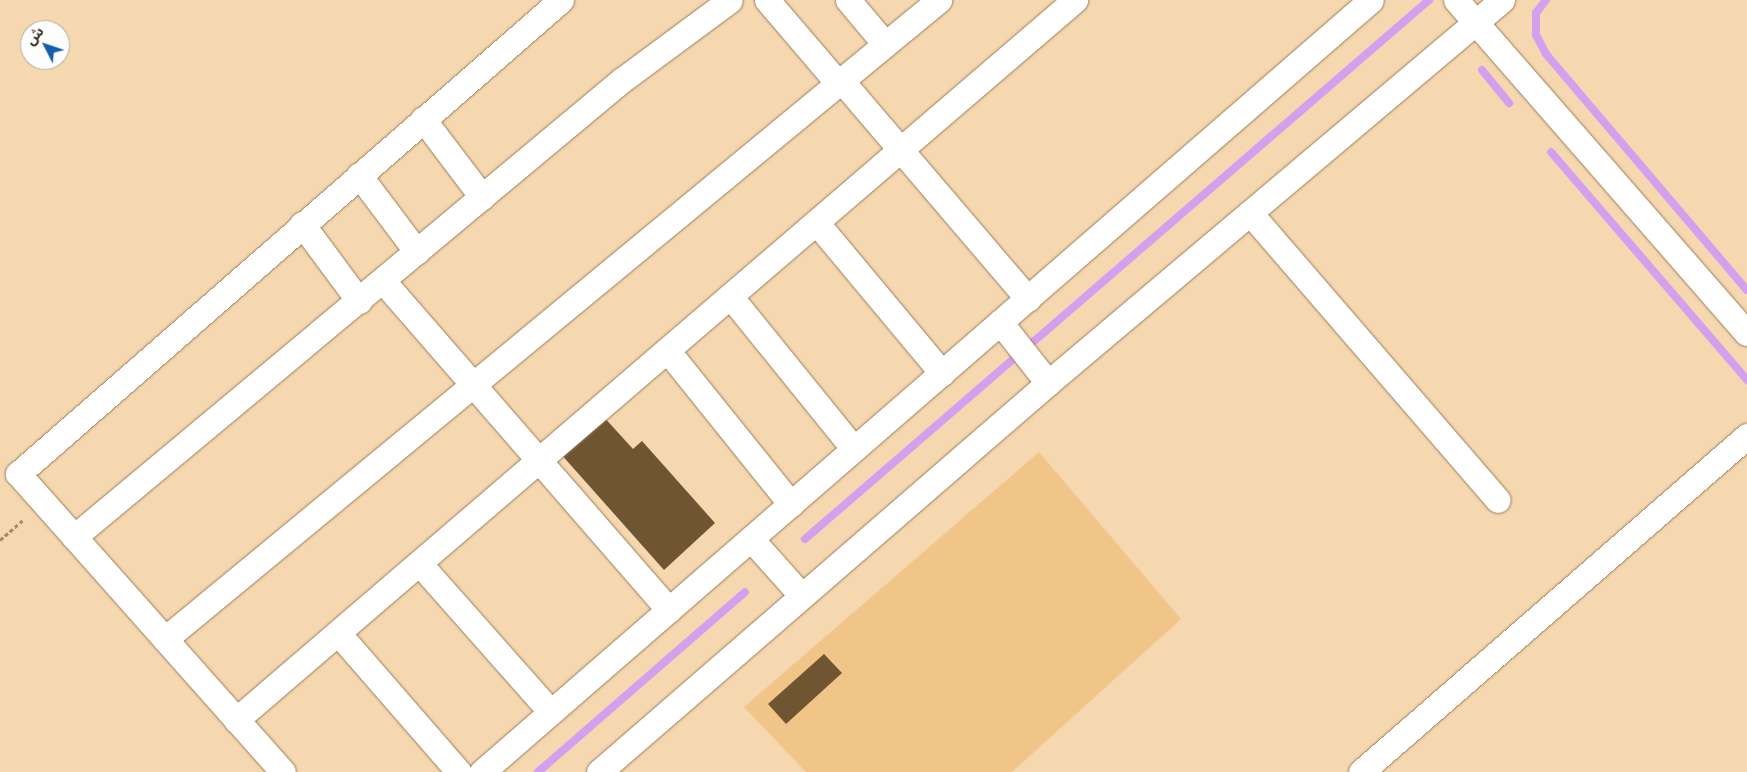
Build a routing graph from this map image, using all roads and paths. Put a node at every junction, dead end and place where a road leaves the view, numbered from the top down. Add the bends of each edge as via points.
1 (562, 0) edge
2 (730, 0) edge
3 (767, 0) edge
4 (848, 0) edge
5 (939, 0) edge
6 (1075, 0) edge
7 (1371, 0) edge
8 (1456, 0) edge
9 (1502, 0) edge
10 (1476, 24) junction
11 (885, 44) junction
12 (839, 82) junction
13 (423, 120) junction
14 (901, 150) junction
15 (359, 175) junction
16 (482, 197) junction
17 (1250, 213) junction
18 (816, 222) junction
19 (302, 224) junction
20 (417, 252) junction
21 (383, 281) junction
22 (730, 296) junction
23 (1028, 299) junction
24 (359, 301) junction
25 (1000, 322) junction
26 (1747, 333) edge
27 (667, 350) junction
28 (942, 373) junction
29 (1048, 383) junction
30 (473, 385) junction
31 (1747, 436) edge
32 (854, 449) junction
33 (538, 460) junction
34 (1498, 500) dead end
35 (43, 503) junction
36 (791, 504) junction
37 (74, 537) junction
38 (750, 539) junction
39 (0, 540) edge
40 (419, 563) junction
41 (802, 596) junction
42 (668, 610) junction
43 (338, 633) junction
44 (165, 640) junction
45 (551, 712) junction
46 (236, 720) junction
47 (283, 772) edge
48 (459, 772) edge
49 (482, 772) edge
50 (599, 772) edge
51 (1362, 772) edge

1 - 13 street
2 - 16 street via 622,80
3 - 12 street
4 - 11 street
5 - 11 street
6 - 14 street
7 - 23 street
8 - 10 street
9 - 10 street
10 - 17 street
10 - 26 street
11 - 12 street
12 - 14 street
12 - 30 street
13 - 15 street
13 - 16 street
14 - 18 street
14 - 23 street
15 - 19 street
15 - 20 street
16 - 20 street
17 - 29 street
17 - 34 street
18 - 22 street
18 - 28 street
19 - 24 street
19 - 35 street via 18,474
20 - 21 street
21 - 24 street
21 - 30 street
22 - 27 street
22 - 32 street
23 - 25 street
24 - 37 street
25 - 28 street
25 - 29 street
27 - 33 street
27 - 36 street
28 - 32 street
29 - 41 street
30 - 33 street
30 - 44 street
31 - 51 street
32 - 36 street
33 - 40 street
33 - 42 street
35 - 37 street
35 - 39 path
36 - 38 street
37 - 44 street
38 - 41 street
38 - 42 street
40 - 43 street
40 - 45 street
41 - 50 street
42 - 45 street
43 - 46 street
43 - 48 street
44 - 46 street
45 - 49 street
46 - 47 street

